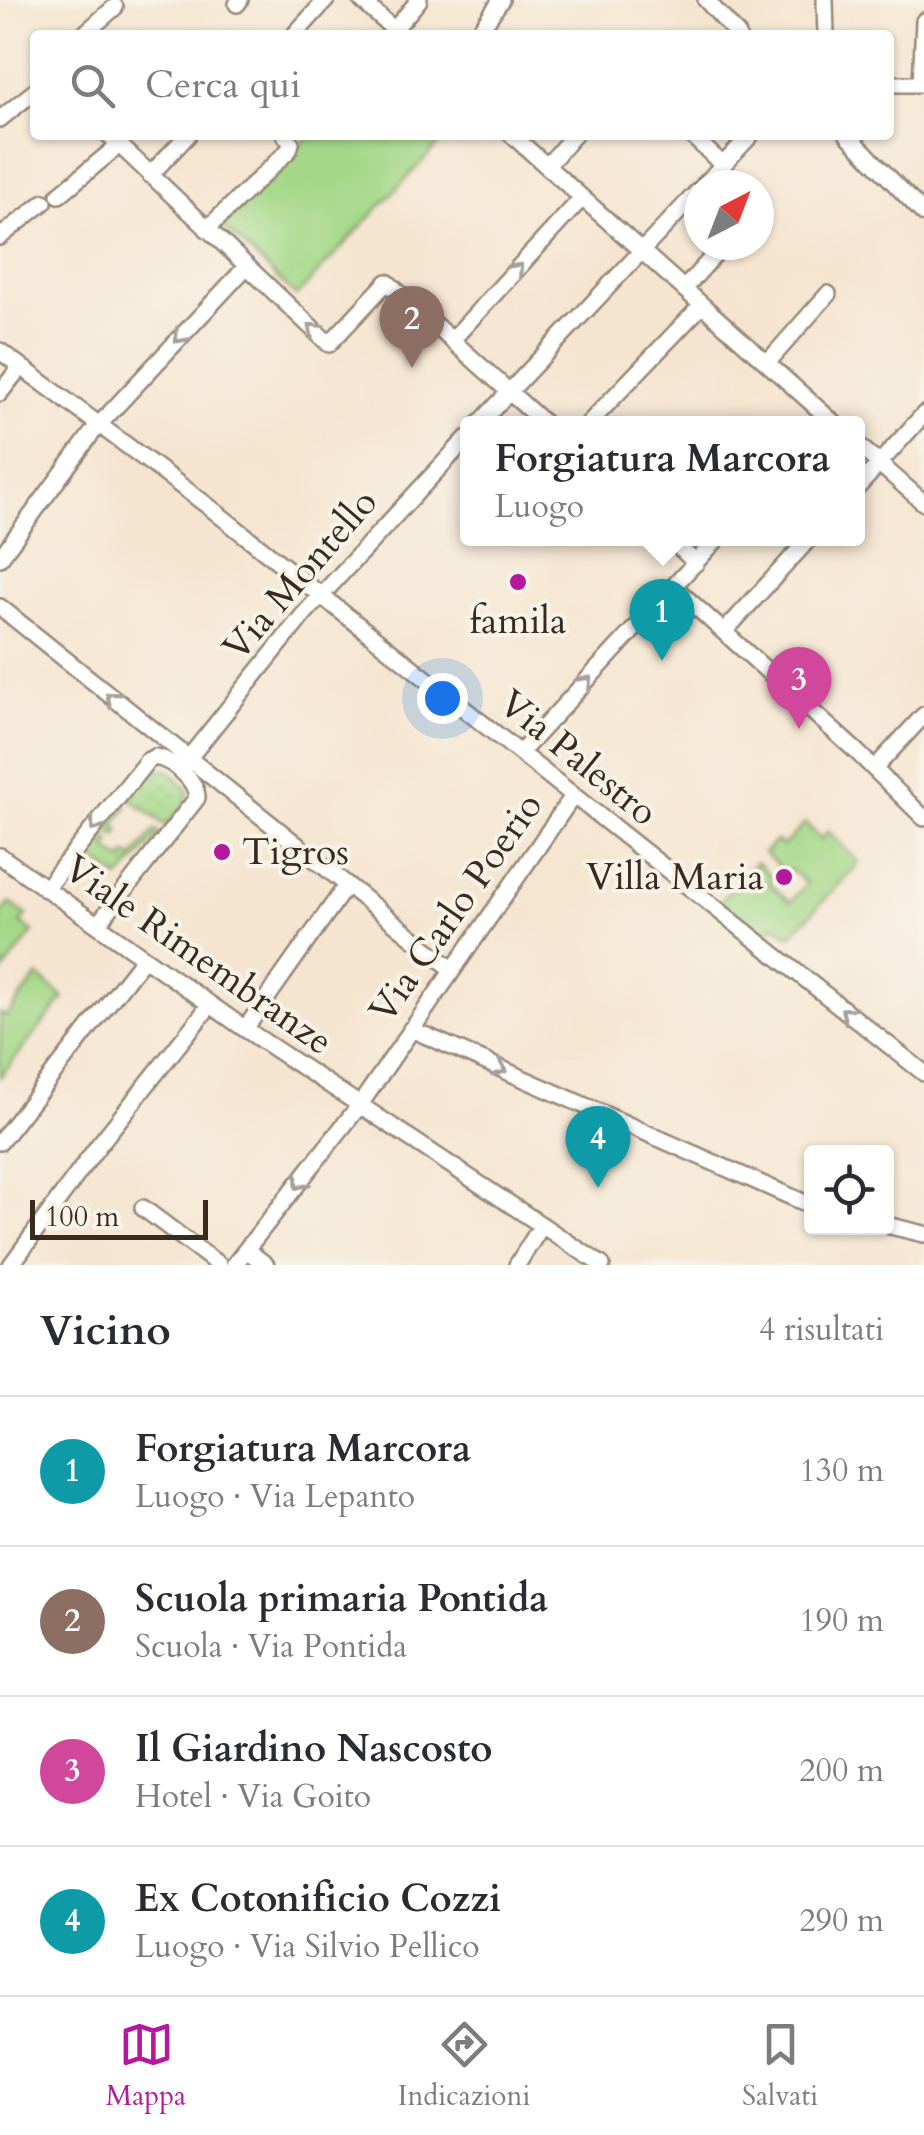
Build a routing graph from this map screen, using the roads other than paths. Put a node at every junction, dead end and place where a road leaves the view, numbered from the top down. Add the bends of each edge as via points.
1 (326, 0) edge
2 (361, 0) edge
3 (419, 0) edge
4 (501, 0) edge
5 (706, 0) edge
6 (825, 0) edge
7 (115, 7) dead end
8 (924, 22) edge
9 (89, 30) edge
10 (299, 30) edge
11 (395, 30) edge
12 (398, 30) edge
13 (480, 30) edge
14 (733, 30) edge
15 (826, 30) edge
16 (894, 84) edge
17 (922, 84) edge
18 (30, 95) edge
19 (0, 119) edge
20 (114, 140) edge
21 (183, 140) edge
22 (289, 140) edge
23 (518, 140) edge
24 (570, 140) edge
25 (696, 140) edge
26 (746, 140) edge
27 (853, 140) edge
28 (723, 165) junction
29 (547, 166) junction
30 (718, 170) edge
31 (150, 175) junction
32 (582, 198) junction
33 (684, 207) edge
34 (924, 214) edge
35 (207, 229) junction
36 (0, 237) edge
37 (642, 251) junction
38 (709, 260) edge
39 (246, 266) junction
40 (684, 288) junction
41 (828, 294) dead end
42 (702, 305) junction
43 (452, 340) junction
44 (0, 350) edge
45 (767, 363) junction
46 (21, 366) junction
47 (510, 392) junction
48 (0, 393) edge
49 (924, 414) edge
50 (488, 416) edge
51 (536, 416) edge
52 (598, 416) edge
53 (821, 416) edge
54 (100, 424) junction
55 (460, 446) edge
56 (865, 451) edge
57 (879, 463) junction
58 (865, 479) edge
59 (924, 503) edge
60 (678, 546) edge
61 (711, 546) edge
62 (803, 546) edge
63 (0, 558) edge
64 (696, 563) junction
65 (674, 587) junction
66 (321, 595) junction
67 (0, 607) edge
68 (724, 632) junction
69 (924, 715) edge
70 (520, 753) junction
71 (165, 759) junction
72 (188, 759) junction
73 (874, 769) junction
74 (194, 784) junction
75 (573, 796) junction
76 (924, 818) edge
77 (0, 856) edge
78 (346, 886) junction
79 (46, 888) junction
80 (98, 924) junction
81 (144, 958) junction
82 (452, 970) junction
83 (210, 1004) junction
84 (245, 1029) junction
85 (411, 1029) junction
86 (924, 1073) edge
87 (359, 1106) junction
88 (0, 1142) edge
89 (804, 1202) edge
90 (143, 1208) dead end
91 (542, 1226) junction
92 (894, 1227) edge
93 (924, 1234) edge
94 (248, 1251) junction
95 (11, 1265) edge
96 (220, 1265) edge
97 (234, 1265) edge
98 (266, 1265) edge
99 (517, 1265) edge
100 (602, 1265) edge

1 - 10 street
2 - 11 street
3 - 12 street
4 - 13 street
5 - 14 street
6 - 15 street
7 - 9 street
8 - 17 street
16 - 17 street
18 - 19 street
20 - 31 street
20 - 36 street
21 - 31 street
22 - 35 street via 289,150
23 - 29 street
24 - 29 street
25 - 28 street
26 - 28 street
27 - 34 street
28 - 30 street
29 - 32 street
31 - 35 street
32 - 37 street
43 -> 32 street
33 - 37 street
35 - 39 street
37 - 40 street
37 - 47 street
38 - 40 street
43 -> 39 street via 387,282 329,344
39 -> 54 street
40 - 42 street
41 - 45 street
42 - 45 street
42 - 52 street
43 - 47 street
44 - 46 street, Via Palestro
45 - 53 street
46 - 48 street
46 - 54 street, Via Palestro
47 - 50 street
47 - 51 street
49 - 57 street
54 - 63 street
54 - 66 street, Via Palestro
55 - 66 street, Via Montello
56 - 57 street
57 - 58 street
57 - 59 street
60 - 64 street
61 - 64 street
62 - 68 street
64 - 65 street
65 - 68 street
70 -> 65 street
66 - 70 street, Via Palestro
66 - 72 street, Via Montello
72 -> 67 street
68 - 73 street
69 - 73 street
70 - 75 street, Via Palestro
71 - 72 street
71 - 74 street
71 -> 79 street via 146,761
72 - 74 street
72 - 78 street
73 - 76 street
74 - 80 street via 195,801
75 - 82 street, Via Carlo Poerio
86 -> 75 street, Via Palestro
77 - 79 street, Viale Rimembranze
78 - 82 street
78 - 84 street
79 - 80 street, Viale Rimembranze
80 - 81 street, Viale Rimembranze
81 - 83 street, Viale Rimembranze
81 - 88 street
82 - 85 street, Via Carlo Poerio
83 - 84 street, Viale Rimembranze
83 - 95 street
84 - 87 street, Viale Rimembranze
85 - 87 street, Via Carlo Poerio
85 -> 89 street
87 - 91 street, Viale Rimembranze
87 -> 94 street, Via Carlo Poerio
90 - 96 street
91 - 99 street
91 - 100 street, Viale Rimembranze
92 - 93 street
94 - 97 street, Via Carlo Poerio
94 - 98 street

